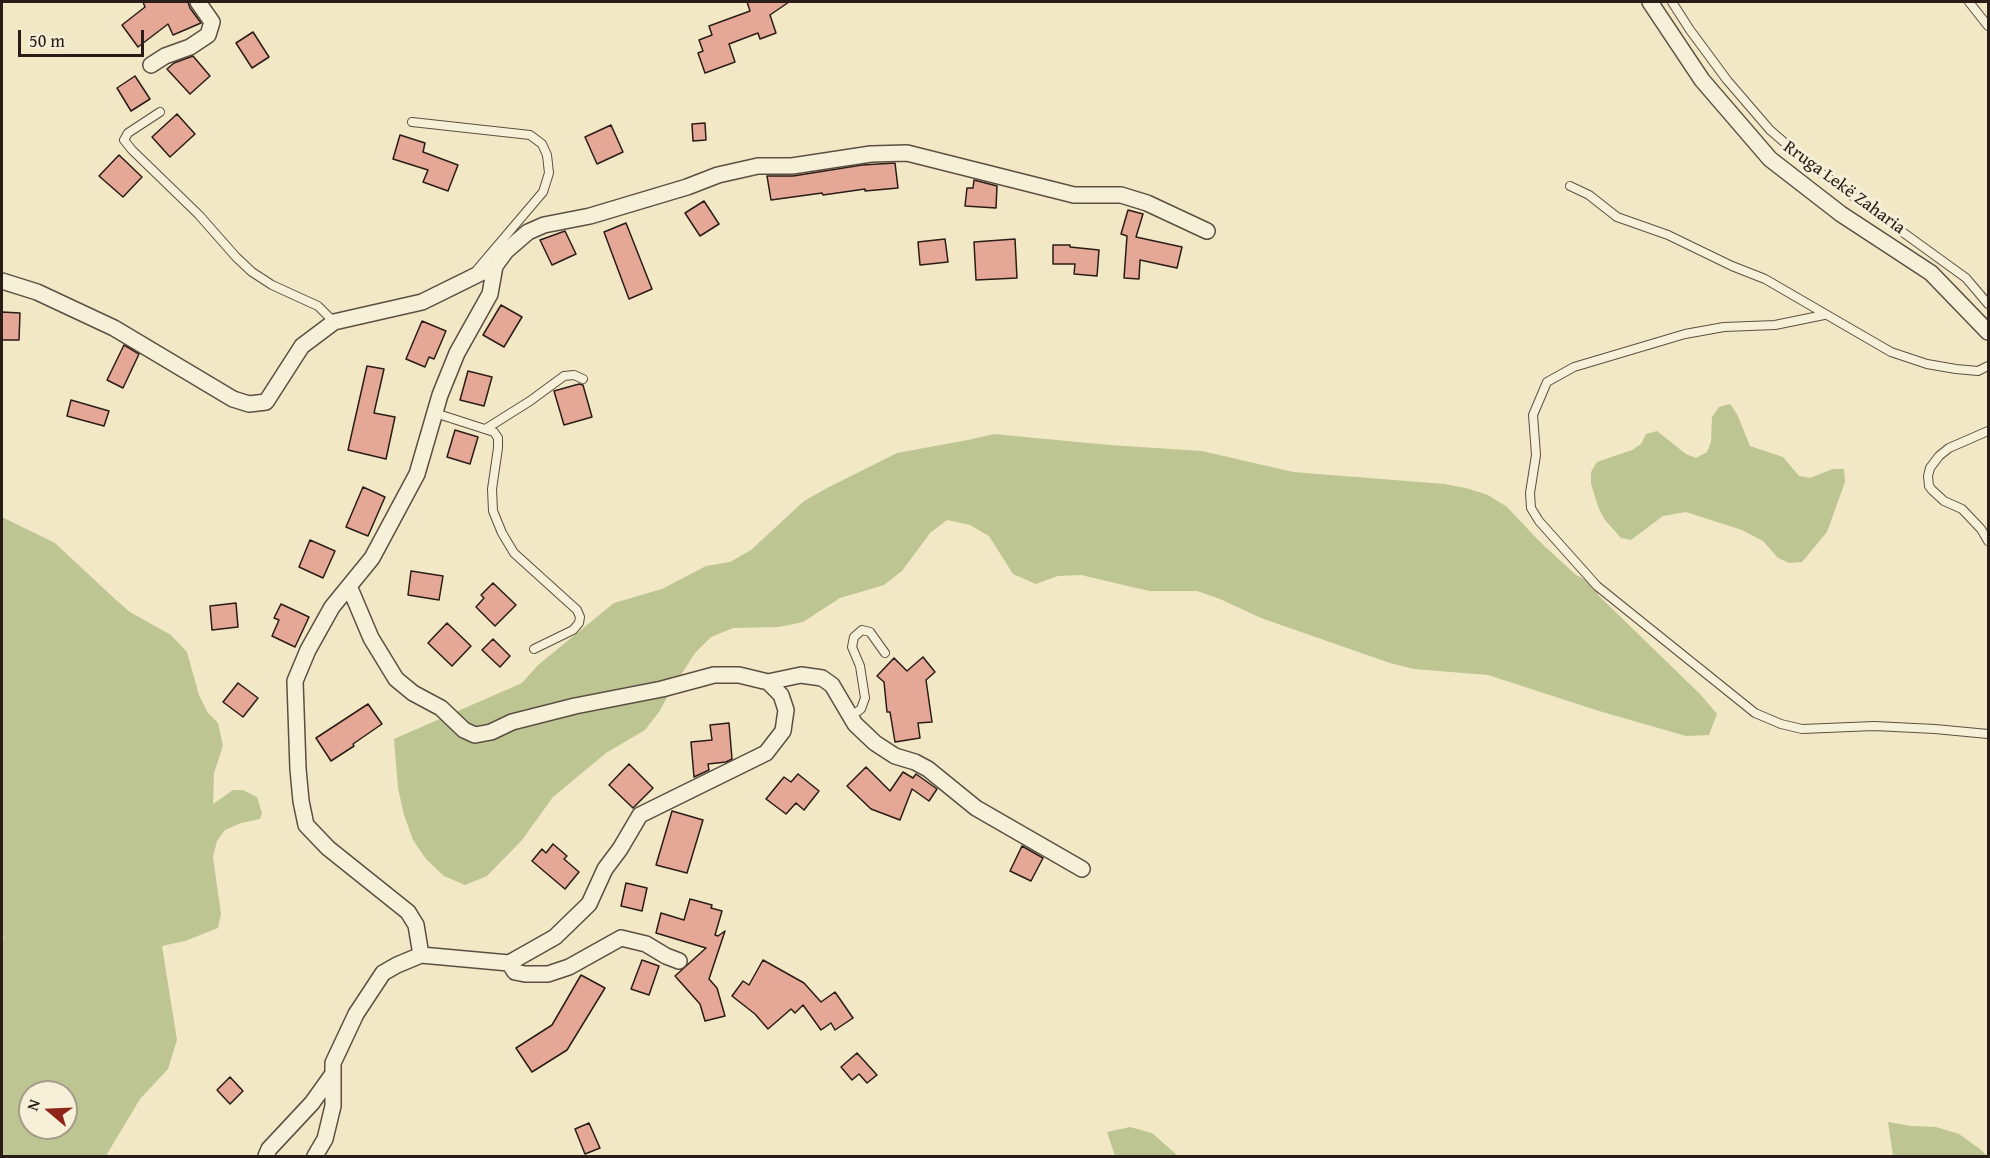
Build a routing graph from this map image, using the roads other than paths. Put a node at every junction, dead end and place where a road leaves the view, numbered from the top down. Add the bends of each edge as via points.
1 (198, 2) edge
2 (1650, 2) edge
3 (1672, 2) edge
4 (1969, 2) edge
5 (1989, 26) edge
6 (151, 65) dead end
7 (160, 112) dead end
8 (412, 122) dead end
9 (1570, 186) dead end
10 (1207, 231) dead end
11 (495, 266) junction
12 (470, 278) junction
13 (2, 281) edge
14 (1989, 304) edge
15 (1824, 315) junction
16 (334, 322) junction
17 (1989, 332) edge
18 (1989, 366) edge
19 (583, 379) dead end
20 (435, 413) junction
21 (487, 428) junction
22 (1989, 431) edge
23 (1989, 541) edge
24 (349, 586) junction
25 (534, 649) dead end
26 (885, 654) dead end
27 (768, 682) junction
28 (848, 714) junction
29 (1989, 734) edge
30 (1082, 869) dead end
31 (421, 955) junction
32 (679, 961) dead end
33 (509, 963) junction
34 (332, 1075) junction
35 (266, 1156) edge
36 (315, 1156) edge

1 - 6 street via 212,22 208,35 190,48
2 - 17 street, Rruga Lekë Zaharia via 1702,80 1770,159 1841,214 1931,273
3 - 14 lane via 1727,80 1770,130 1814,168 1966,278
4 - 5 lane
7 - 16 lane via 128,133 124,140 252,272 318,306
8 - 12 lane via 530,135 542,144 547,155 549,173 543,192
9 - 15 lane via 1617,217 1668,235 1765,279
10 - 11 street via 1121,195 1074,195 907,153 871,154 792,166 758,166 590,216 544,225 528,232
11 - 12 street
11 - 20 street via 490,294 457,353
12 - 16 street via 422,302
13 - 16 street via 37,292 114,328 234,399 249,404 266,402 302,346
15 - 18 lane via 1891,352 1927,364 1978,371
15 - 29 lane via 1775,325 1685,333 1574,368 1547,382 1533,415 1536,456 1531,508 1597,586 1755,713 1802,729 1874,726
19 - 21 lane via 564,376
20 - 21 lane
20 - 24 street via 417,474 372,558
21 - 25 lane via 498,438 492,489 493,510 502,533 514,553 580,617 573,630
22 - 23 lane via 1949,448 1939,456 1928,476 1932,490 1962,509
24 - 27 street via 371,638 396,679 475,735 566,708 714,675 739,675
24 - 31 street via 308,650 295,681 301,801 306,825 328,848 408,912 416,925
26 - 28 lane via 870,632 862,630 854,637 852,647 861,666 865,698 861,709
27 - 28 street via 801,675 822,678 832,685
27 - 33 street via 781,695 786,710 783,731 766,753 640,815 605,869 589,904 555,937
28 - 30 street via 874,743 928,769 976,808
31 - 33 street
31 - 34 street via 383,973 356,1014 333,1063
32 - 33 street via 646,944 621,938 569,967 548,974 525,975 515,972
34 - 35 street
34 - 36 street via 332,1115

